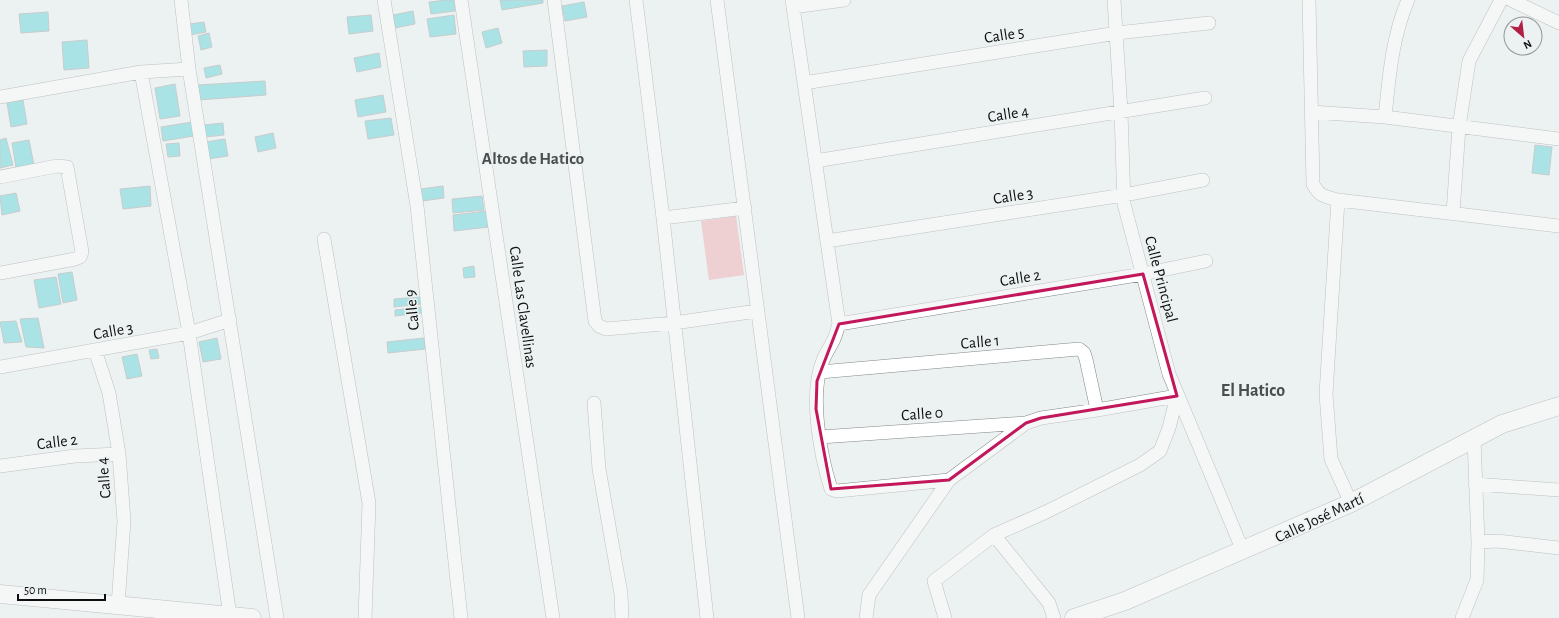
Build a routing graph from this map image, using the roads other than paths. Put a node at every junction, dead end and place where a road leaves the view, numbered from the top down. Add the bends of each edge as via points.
1 (181, 0) edge
2 (384, 0) edge
3 (461, 0) edge
4 (554, 0) edge
5 (636, 0) edge
6 (717, 0) edge
7 (844, 0) edge
8 (1114, 0) edge
9 (1309, 0) edge
10 (1408, 0) edge
11 (1500, 0) edge
12 (1511, 0) edge
13 (792, 4) edge
14 (1209, 23) dead end
15 (1559, 23) edge
16 (1117, 33) junction
17 (189, 69) junction
18 (141, 72) junction
19 (804, 82) junction
20 (0, 97) edge
21 (1205, 98) dead end
22 (1121, 112) junction
23 (1311, 112) junction
24 (1385, 117) junction
25 (1459, 127) junction
26 (1559, 139) edge
27 (815, 160) junction
28 (0, 177) edge
29 (1203, 180) dead end
30 (1124, 195) junction
31 (1338, 200) junction
32 (745, 208) junction
33 (1453, 213) junction
34 (663, 218) junction
35 (1559, 226) edge
36 (324, 239) dead end
37 (827, 241) junction
38 (1206, 261) dead end
39 (0, 273) edge
40 (1143, 274) junction
41 (757, 311) junction
42 (230, 320) junction
43 (674, 323) junction
44 (839, 324) junction
45 (189, 333) junction
46 (95, 350) junction
47 (0, 367) edge
48 (820, 372) junction
49 (1177, 396) junction
50 (594, 403) dead end
51 (1559, 406) edge
52 (1097, 410) junction
53 (1026, 423) junction
54 (820, 437) junction
55 (1474, 439) junction
56 (119, 454) junction
57 (0, 466) edge
58 (949, 480) junction
59 (1475, 484) junction
60 (1559, 490) edge
61 (1351, 503) junction
62 (994, 535) junction
63 (1478, 542) junction
64 (1559, 548) edge
65 (1243, 551) junction
66 (0, 594) edge
67 (118, 605) junction
68 (230, 616) junction
69 (252, 618) edge
70 (277, 618) edge
71 (365, 618) edge
72 (461, 618) edge
73 (553, 618) edge
74 (622, 618) edge
75 (707, 618) edge
76 (798, 618) edge
77 (866, 618) edge
78 (945, 618) edge
79 (1054, 618) edge
80 (1074, 618) edge
81 (1462, 618) edge

1 - 17 street
2 - 72 street, Calle 9 via 417,206
3 - 73 street, Calle Las Clavellinas
4 - 43 street via 595,321 606,329
5 - 34 street
6 - 32 street
7 - 13 street
8 - 16 street, Calle Principal
9 - 23 street
10 - 24 street via 1403,11 1391,64
11 - 25 street via 1469,61
12 - 15 street
13 - 19 street
14 - 16 street, Calle 5
16 - 19 street, Calle 5
16 - 22 street, Calle Principal
17 - 18 street
17 - 42 street
18 - 20 street
18 - 45 street
19 - 27 street
21 - 22 street, Calle 4
22 - 27 street, Calle 4
22 - 30 street, Calle Principal
23 - 24 street
23 - 31 street via 1313,184 1322,196
24 - 25 street
25 - 26 street
25 - 33 street
27 - 37 street
28 - 39 street via 57,166 67,168 82,252 80,257 75,259
29 - 30 street, Calle 3
30 - 37 street, Calle 3
30 - 40 street, Calle Principal via 1124,204
31 - 33 street
31 - 61 street via 1326,394 1331,459
32 - 34 street
32 - 41 street
33 - 35 street
34 - 43 street
36 - 71 street via 369,503
37 - 44 street
38 - 40 street, Calle 2
40 - 44 street, Calle 2
40 - 49 street, Calle Principal
41 - 43 street
41 - 76 street
42 - 45 street, Calle 3
42 - 70 street
43 - 75 street
44 - 48 street
45 - 46 street, Calle 3
45 - 68 street
46 - 47 street, Calle 3
46 - 56 street, Calle 4 via 109,392
48 - 52 street, Calle 1 via 1079,349 1086,359
48 - 54 street via 816,409
49 - 52 street
49 - 62 street via 1160,451 1140,465
49 - 65 street, Calle Principal
50 - 74 street via 599,469 621,594
51 - 55 main road, Calle José Martí via 1502,424
52 - 53 street via 1041,418
53 - 54 street, Calle 0
53 - 58 street
54 - 58 street via 831,489 837,491
55 - 59 street
55 - 61 main road, Calle José Martí
56 - 57 street, Calle 2 via 75,456
56 - 67 street, Calle 4 via 124,521
58 - 77 street via 869,595
59 - 60 street
59 - 63 street
61 - 65 main road, Calle José Martí
62 - 78 street via 934,581
62 - 79 street via 1049,603
63 - 64 street via 1497,541
63 - 81 street via 1477,580
65 - 80 main road, Calle José Martí via 1125,601
66 - 67 main road
67 - 68 main road
68 - 69 main road

